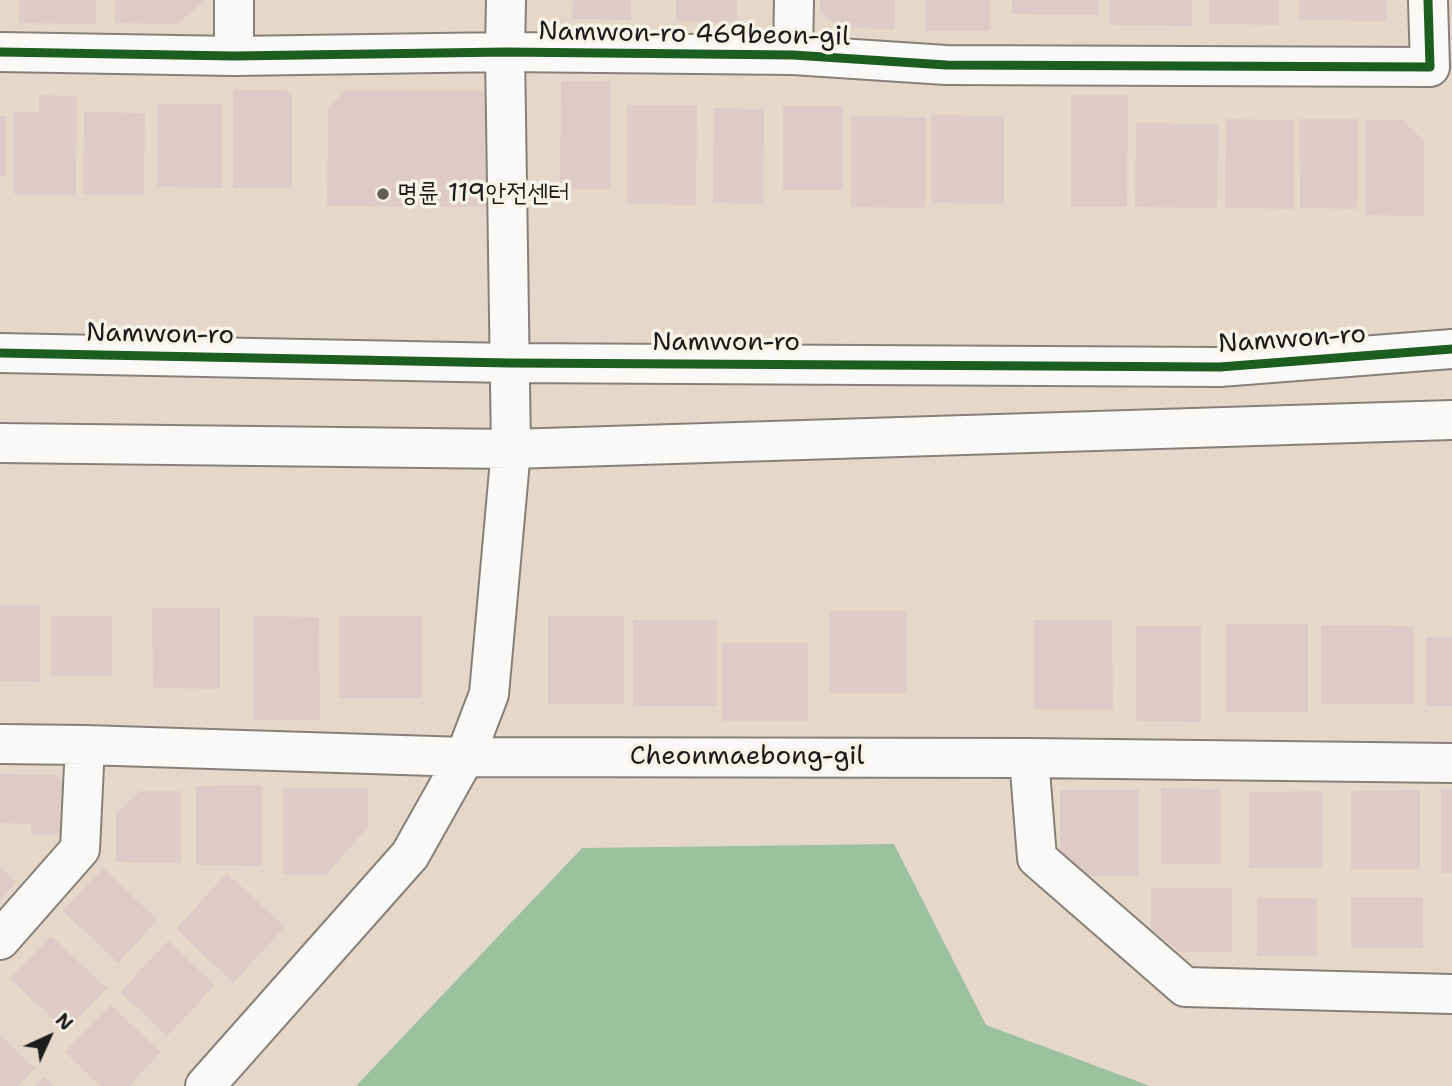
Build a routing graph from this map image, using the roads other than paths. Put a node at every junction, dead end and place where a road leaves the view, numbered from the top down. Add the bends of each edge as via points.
1 (234, 0) edge
2 (506, 0) edge
3 (794, 0) edge
4 (1428, 0) edge
5 (0, 52) edge
6 (505, 52) junction
7 (793, 55) junction
8 (234, 56) junction
9 (1452, 349) edge
10 (0, 353) edge
11 (509, 363) junction
12 (1452, 420) edge
13 (0, 443) edge
14 (511, 449) junction
15 (0, 744) edge
16 (85, 745) junction
17 (465, 757) junction
18 (1029, 758) junction
19 (1452, 763) edge
20 (0, 940) edge
21 (1452, 994) edge
22 (205, 1086) edge

1 - 8 street
2 - 6 street, Namwon-ro 469beon-gil
3 - 7 street
4 - 7 street, Namwon-ro 469beon-gil via 1430,66 946,65
5 - 8 street, Namwon-ro 469beon-gil
6 - 7 street, Namwon-ro 469beon-gil
6 - 8 street, Namwon-ro 469beon-gil
6 - 11 street, Namwon-ro 469beon-gil
9 - 11 street, Namwon-ro via 1220,367
10 - 11 street, Namwon-ro
11 - 14 street, Namwon-ro 469beon-gil
12 - 14 street
13 - 14 street
14 - 17 street via 489,694
15 - 16 street, Cheonmaebong-gil
16 - 17 street, Cheonmaebong-gil
16 - 20 street via 80,849
17 - 18 street, Cheonmaebong-gil
17 - 22 street via 410,855
18 - 19 street, Cheonmaebong-gil
18 - 21 street via 1037,858 1185,987

